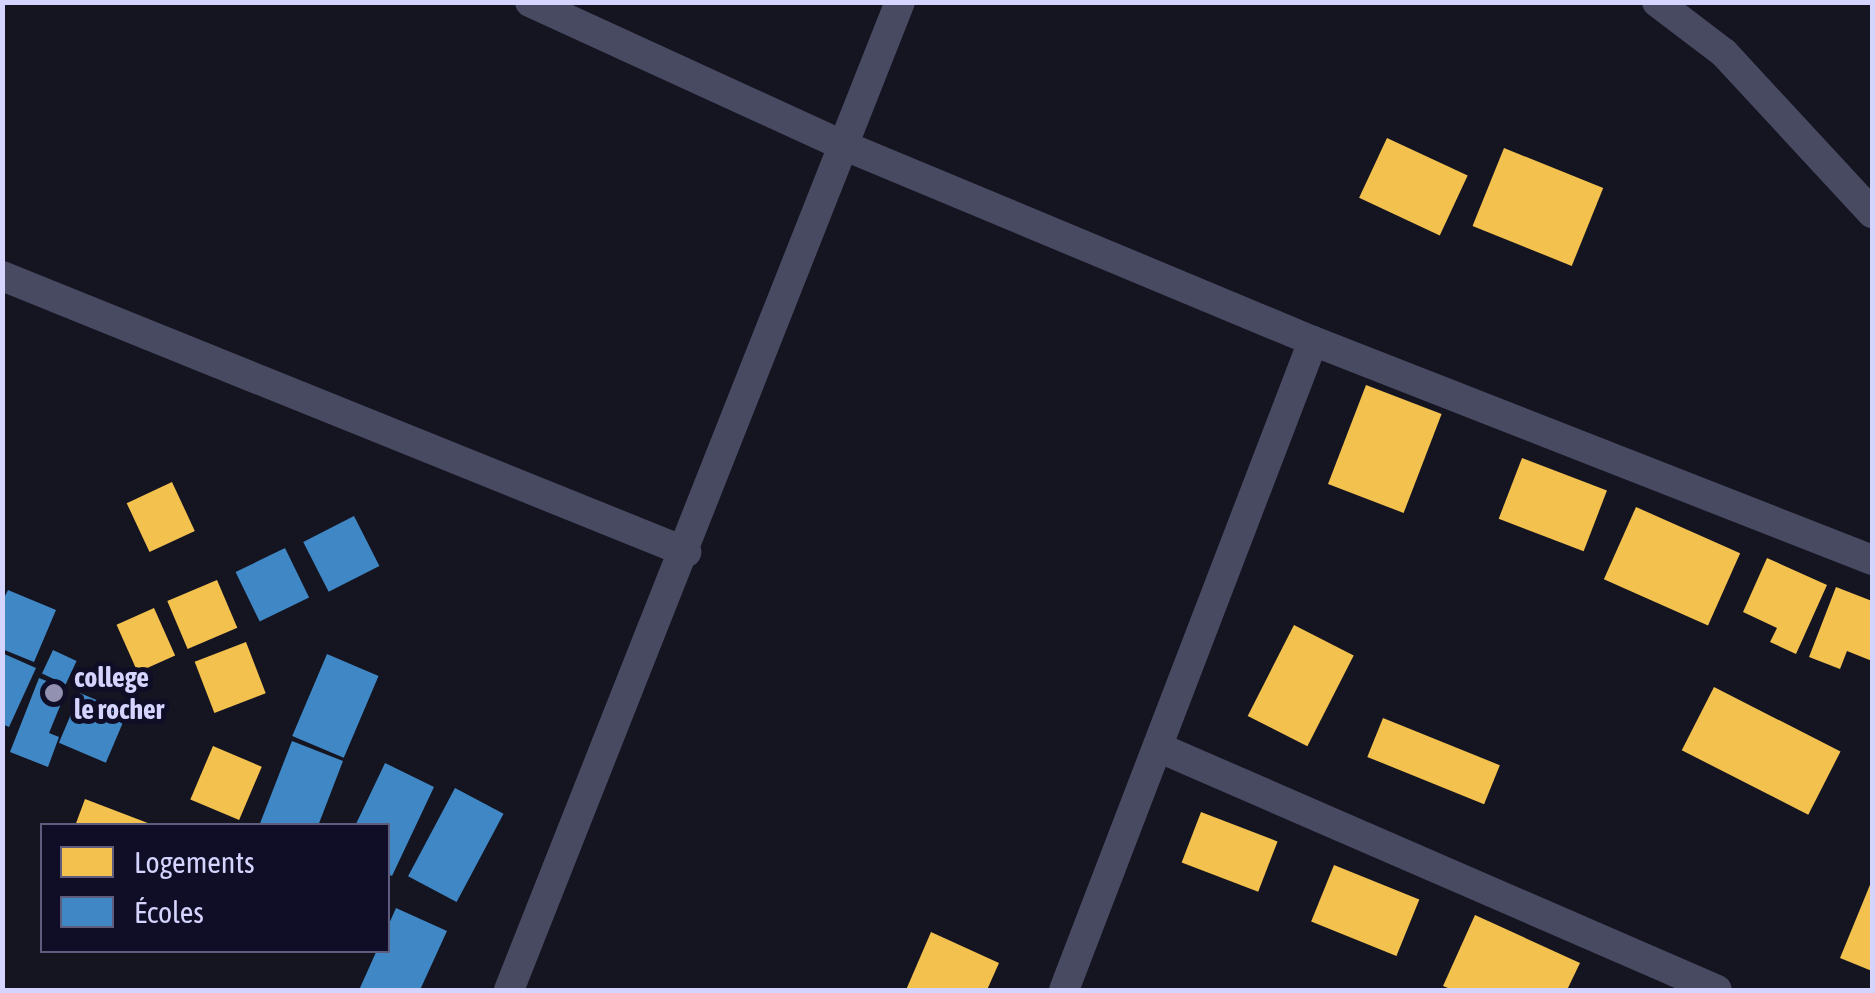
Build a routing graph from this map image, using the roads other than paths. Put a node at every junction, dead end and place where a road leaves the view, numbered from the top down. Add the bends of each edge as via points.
1 (530, 2) edge
2 (900, 2) edge
3 (1658, 2) edge
4 (845, 146) junction
5 (1872, 213) edge
6 (2, 276) edge
7 (1313, 341) junction
8 (686, 552) junction
9 (1872, 560) edge
10 (1160, 748) junction
11 (509, 990) edge
12 (1064, 990) edge
13 (1717, 990) edge

1 - 4 street
2 - 4 street
3 - 5 street via 1724,53
4 - 7 street
4 - 8 street
6 - 8 street
7 - 9 street
7 - 10 street
8 - 11 street
10 - 12 street
10 - 13 street

